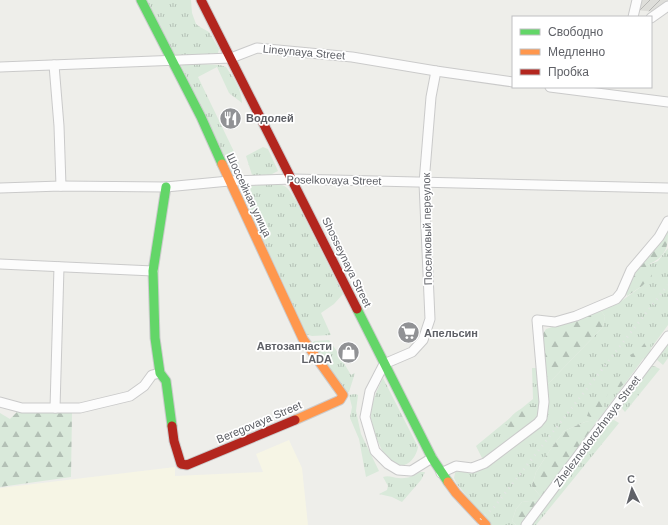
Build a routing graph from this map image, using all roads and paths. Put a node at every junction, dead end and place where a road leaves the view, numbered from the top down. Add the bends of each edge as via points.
1 (141, 0) edge
2 (202, 0) edge
3 (637, 0) edge
4 (668, 6) edge
5 (633, 16) edge
6 (652, 17) edge
7 (231, 58) junction
8 (172, 59) junction
9 (54, 65) junction
10 (0, 67) edge
11 (436, 71) junction
12 (512, 82) edge
13 (563, 88) edge
14 (615, 92) edge
15 (668, 102) edge
16 (293, 179) junction
17 (229, 181) junction
18 (424, 183) junction
19 (61, 186) junction
20 (166, 187) junction
21 (0, 188) edge
22 (668, 188) edge
23 (668, 221) edge
24 (0, 264) edge
25 (59, 267) junction
26 (153, 271) junction
27 (668, 336) edge
28 (384, 364) junction
29 (160, 373) junction
30 (342, 395) joint
31 (0, 402) edge
32 (55, 408) junction
33 (432, 458) junction
34 (442, 473) junction
35 (486, 525) edge
36 (526, 525) edge

1 - 8 street, Шоссейная улица
2 - 7 street, Shosseynaya Street
3 - 5 street
4 - 6 street
7 - 8 street, Lineynaya Street
7 - 11 street, Lineynaya Street via 257,48 352,56
7 - 16 street, Shosseynaya Street
8 - 9 street, Lineynaya Street
8 - 17 street, Шоссейная улица
9 - 10 street, Lineynaya Street
9 - 19 street
11 - 12 street, Lineynaya Street
11 - 18 street, Поселковый переулок via 431,97
13 - 14 street
14 - 15 street
16 - 17 street, Poselkovaya Street
16 - 18 street, Poselkovaya Street
16 - 28 street, Shosseynaya Street
17 - 20 street, Poselkovaya Street
17 - 30 street, Шоссейная улица via 303,339
18 - 22 street, Poselkovaya Street
18 - 28 street, Поселковый переулок via 430,319 423,340 412,352
19 - 20 street, Poselkovaya Street
19 - 21 street, Poselkovaya Street
20 - 26 street
23 - 34 street via 659,237 631,270 616,299 599,308 555,322 537,320 544,402 542,418 538,423 485,463 472,468 456,466
24 - 25 street
25 - 26 street
25 - 32 street
26 - 29 street via 155,338
27 - 36 street, Zheleznodorozhnaya Street
28 - 33 street, Shosseynaya Street
28 - 33 street via 370,391 365,417 376,451 398,470 411,471
29 - 30 street, Beregovaya Street via 166,381 174,441 181,464 187,465 330,405 340,400
29 - 32 street via 152,375 144,386 130,396 80,408
31 - 32 street via 22,408
33 - 34 street, Shosseynaya Street
34 - 35 street, Shosseynaya Street via 456,493

